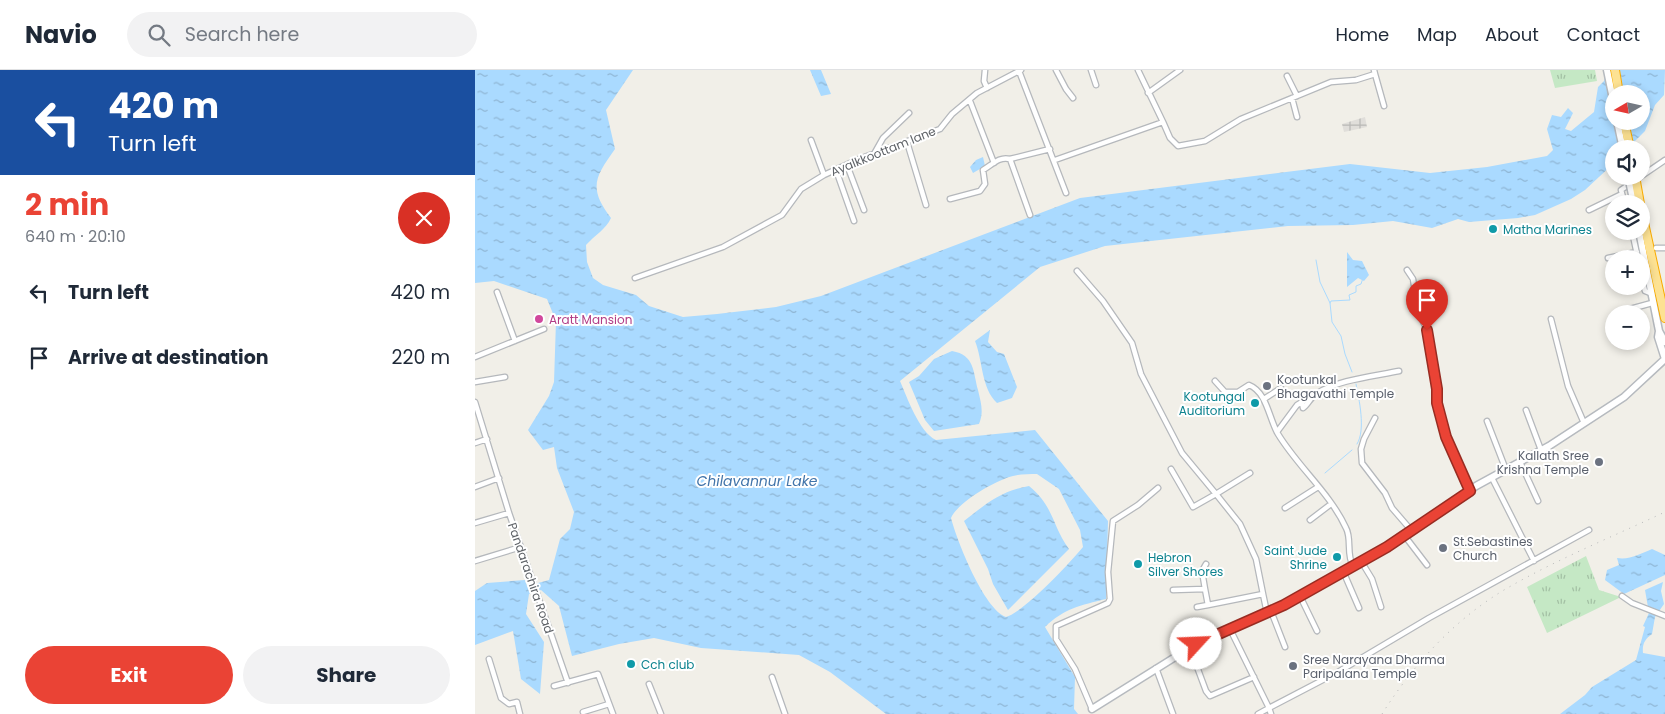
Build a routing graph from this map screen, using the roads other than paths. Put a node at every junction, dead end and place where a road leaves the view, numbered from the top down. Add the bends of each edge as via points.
1 (985, 70) edge
2 (1056, 70) edge
3 (1091, 70) edge
4 (1138, 70) edge
5 (1179, 70) edge
6 (1607, 70) edge
7 (1615, 70) edge
8 (1020, 71) edge
9 (1375, 72) edge
10 (1287, 76) dead end
11 (1610, 85) edge
12 (1618, 85) edge
13 (1096, 86) dead end
14 (987, 88) junction
15 (1148, 93) junction
16 (1295, 97) junction
17 (1073, 98) dead end
18 (970, 101) junction
19 (1384, 106) dead end
20 (909, 113) dead end
21 (1297, 117) dead end
22 (1163, 122) junction
23 (811, 140) dead end
24 (907, 142) junction
25 (1050, 149) junction
26 (874, 154) junction
27 (1010, 159) junction
28 (1055, 160) junction
29 (1665, 160) edge
30 (994, 163) junction
31 (847, 165) junction
32 (836, 170) junction
33 (824, 175) junction
34 (1066, 193) dead end
35 (1622, 194) joint
36 (950, 199) dead end
37 (926, 205) dead end
38 (864, 210) dead end
39 (1589, 210) dead end
40 (1030, 215) dead end
41 (854, 221) dead end
42 (1648, 240) edge
43 (1656, 248) dead end
44 (1665, 248) edge
45 (1407, 270) dead end
46 (1077, 271) dead end
47 (635, 278) dead end
48 (497, 292) dead end
49 (1650, 294) edge
50 (1652, 303) junction
51 (1645, 305) edge
52 (1665, 318) edge
53 (1551, 320) dead end
54 (544, 329) dead end
55 (1659, 332) junction
56 (515, 341) junction
57 (1665, 342) edge
58 (475, 357) edge
59 (1665, 359) edge
60 (1399, 371) dead end
61 (505, 377) dead end
62 (1215, 381) dead end
63 (475, 382) edge
64 (1281, 388) dead end
65 (1263, 400) junction
66 (475, 402) edge
67 (1526, 410) dead end
68 (1375, 418) dead end
69 (1487, 421) dead end
70 (1584, 423) junction
71 (1277, 432) junction
72 (487, 439) junction
73 (475, 443) edge
74 (1541, 450) junction
75 (1520, 462) junction
76 (1171, 468) dead end
77 (1506, 470) junction
78 (1250, 473) dead end
79 (499, 478) junction
80 (1492, 478) junction
81 (475, 487) edge
82 (1318, 487) junction
83 (1157, 488) dead end
84 (1470, 491) junction
85 (1216, 494) junction
86 (1538, 501) dead end
87 (1331, 504) junction
88 (1285, 508) dead end
89 (509, 513) junction
90 (1310, 520) dead end
91 (475, 523) edge
92 (1411, 530) junction
93 (1589, 530) dead end
94 (1405, 535) junction
95 (521, 547) junction
96 (475, 561) edge
97 (1361, 561) junction
98 (1534, 562) junction
99 (1206, 564) dead end
100 (1427, 565) dead end
101 (1353, 566) junction
102 (1343, 571) junction
103 (1205, 589) junction
104 (1173, 590) dead end
105 (1263, 594) junction
106 (1300, 596) junction
107 (1622, 596) dead end
108 (1208, 605) junction
109 (1197, 607) dead end
110 (1381, 607) dead end
111 (1359, 608) dead end
112 (1269, 612) junction
113 (1663, 616) edge
114 (1230, 629) junction
115 (1317, 631) dead end
116 (1285, 647) dead end
117 (1190, 648) junction
118 (489, 658) dead end
119 (1156, 668) junction
120 (772, 677) dead end
121 (1254, 677) junction
122 (568, 682) junction
123 (649, 684) dead end
124 (553, 686) dead end
125 (609, 704) junction
126 (1269, 708) junction
127 (1092, 709) joint
128 (583, 712) dead end
129 (520, 714) edge
130 (613, 714) edge
131 (661, 714) edge
132 (785, 714) edge
133 (1173, 714) edge
134 (1258, 714) edge
135 (1271, 714) edge

1 - 14 street
2 - 17 street
3 - 13 street
4 - 15 street
5 - 15 street
6 - 11 street
7 - 12 highway
8 - 14 street, Ayalkkoottam lane
8 - 25 street
9 - 16 street via 1356,80 1331,82
9 - 19 street
10 - 16 street
14 - 18 street, Ayalkkoottam lane
15 - 22 street
16 - 21 street
16 - 22 street via 1241,119 1200,143 1178,146 1170,138
18 - 24 street, Ayalkkoottam lane via 952,114 940,129
18 - 30 street
20 - 26 street via 883,138
22 - 28 street
23 - 33 street
24 - 26 street, Ayalkkoottam lane
24 - 37 street
25 - 27 street
25 - 28 street
26 - 31 street, Ayalkkoottam lane
27 - 30 street
27 - 40 street
28 - 34 street
29 - 35 street via 1621,190
30 - 36 street via 983,170 983,188
31 - 32 street, Ayalkkoottam lane
31 - 38 street
32 - 33 street, Ayalkkoottam lane
32 - 41 street
33 - 47 street, Ayalkkoottam lane via 801,189 782,215 723,247
35 - 39 street
42 - 52 highway
43 - 44 street
45 - 84 street via 1413,279 1416,307 1427,330 1437,403 1446,437
46 - 85 street via 1103,301 1135,348 1141,374 1183,452
48 - 56 street
49 - 50 street
50 - 51 street
50 - 55 street
53 - 70 street via 1568,386
54 - 56 street
55 - 57 street
55 - 59 street
56 - 58 street
59 - 70 street via 1624,397
60 - 71 street via 1345,383 1316,394 1305,407 1302,402 1297,405
61 - 63 street
62 - 65 street via 1225,392 1238,392 1249,385
64 - 65 street
65 - 71 street
66 - 72 street, Pandarachira Road
67 - 74 street
68 - 92 street via 1361,449 1362,462 1392,508
69 - 77 street
70 - 74 street
71 - 82 street
72 - 73 street
72 - 79 street, Pandarachira Road
74 - 75 street
75 - 77 street
75 - 86 street
76 - 85 street via 1193,507
77 - 80 street
78 - 85 street
79 - 81 street
79 - 89 street, Pandarachira Road
80 - 84 street
80 - 98 street
82 - 87 street
82 - 88 street
83 - 127 street via 1113,521 1108,603 1056,626 1056,638 1075,669
84 - 92 street
85 - 105 street via 1240,524 1257,558
87 - 90 street
87 - 101 street via 1348,530
89 - 91 street
89 - 95 street, Pandarachira Road
92 - 94 street
93 - 98 street
94 - 97 street
94 - 100 street
95 - 96 street
95 - 122 street, Pandarachira Road
97 - 101 street
97 - 110 street
98 - 126 street
99 - 103 street via 1203,571
101 - 102 street
102 - 106 street
102 - 111 street
103 - 104 street
103 - 108 street
105 - 108 street
105 - 112 street
106 - 112 street
106 - 115 street
107 - 113 street
108 - 109 street
112 - 114 street
112 - 116 street
114 - 117 street
114 - 121 street
117 - 119 street
117 - 121 street via 1210,696
118 - 129 street via 501,698 509,704 517,702
119 - 127 street
119 - 133 street
120 - 132 street
121 - 126 street
122 - 124 street
122 - 125 street via 598,674
123 - 131 street
125 - 128 street
125 - 130 street
126 - 134 street
126 - 135 street

